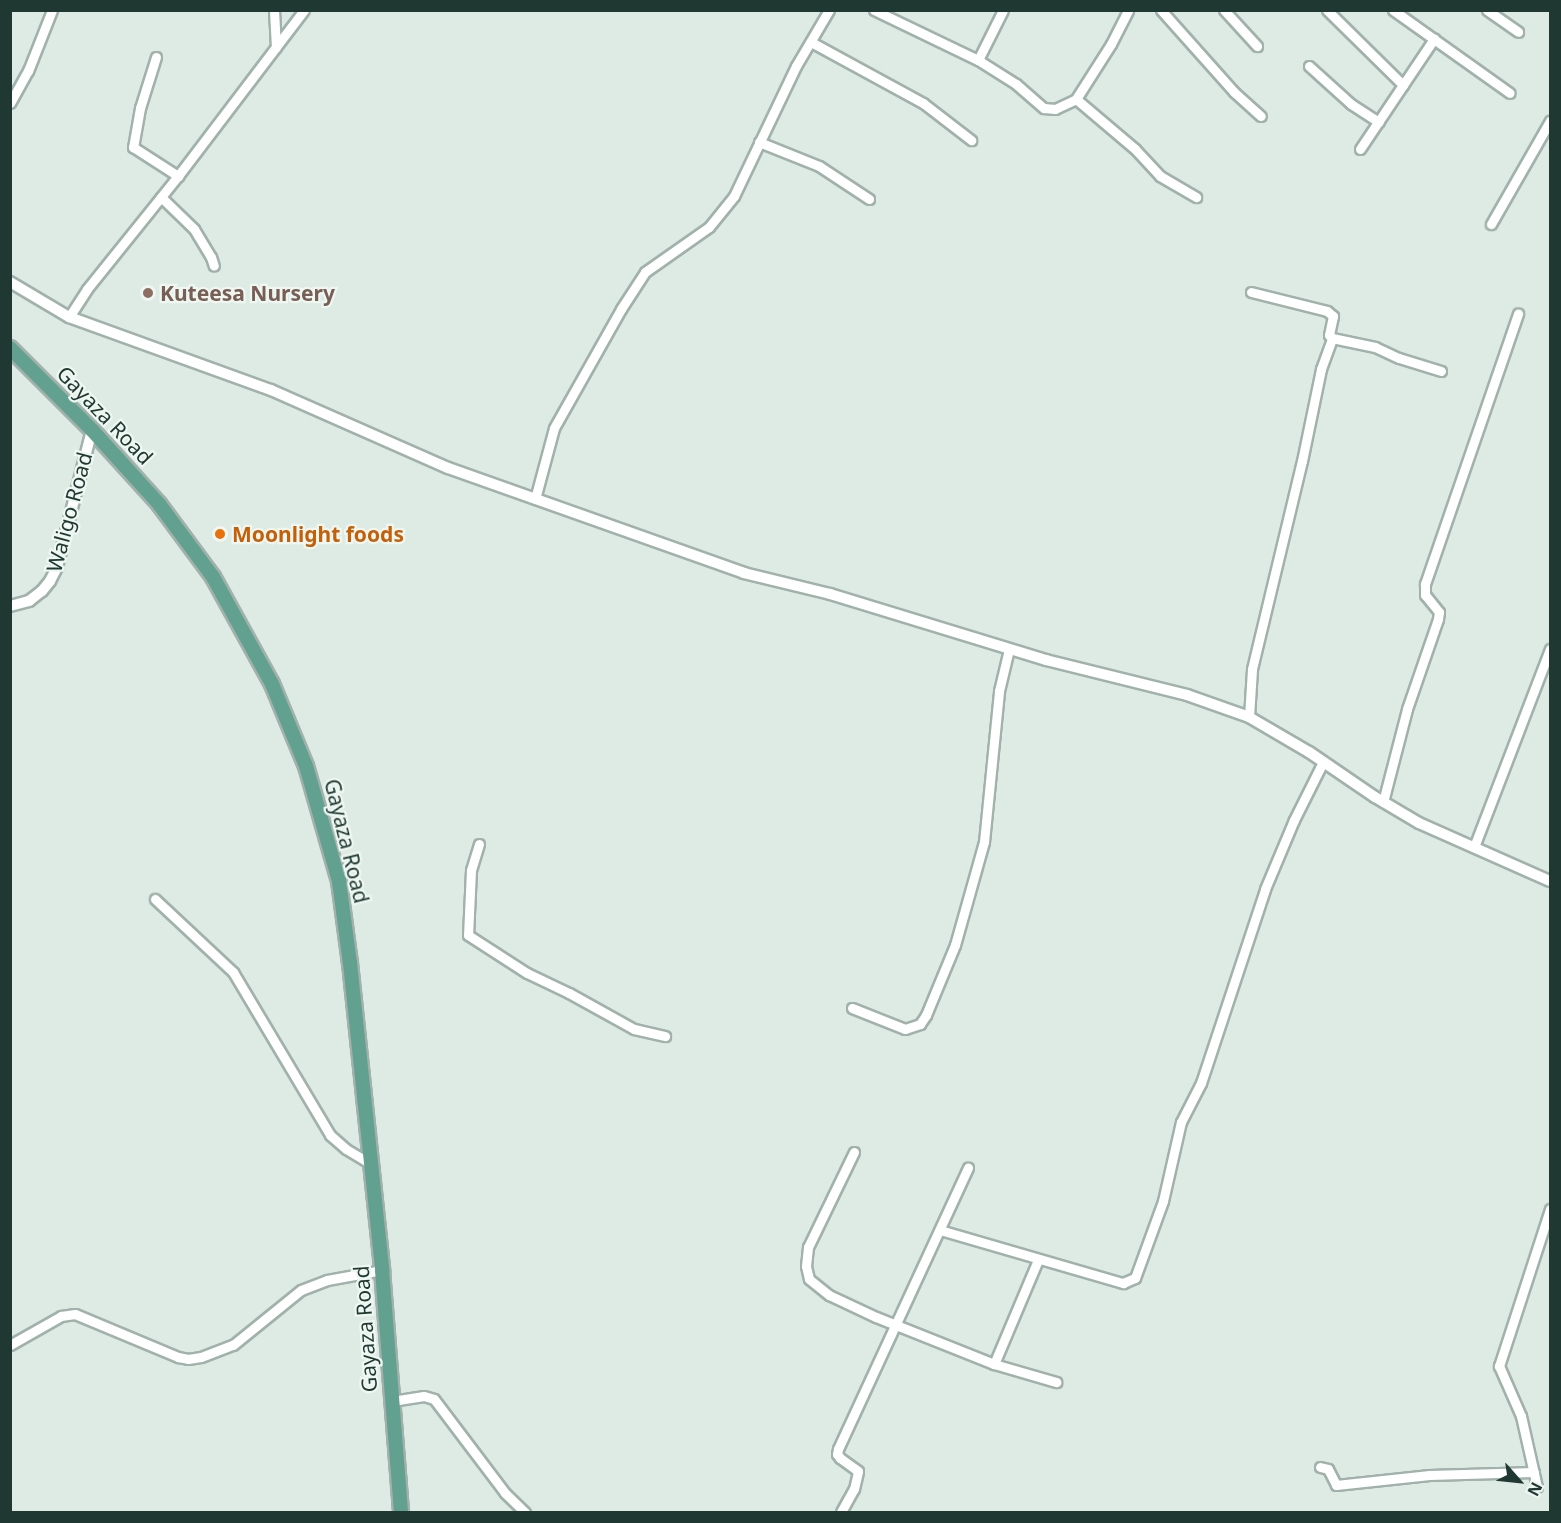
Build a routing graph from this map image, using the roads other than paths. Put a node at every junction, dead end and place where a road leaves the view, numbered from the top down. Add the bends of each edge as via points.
1 (52, 10) edge
2 (274, 10) edge
3 (304, 10) edge
4 (829, 10) edge
5 (874, 10) edge
6 (1003, 10) edge
7 (1128, 10) edge
8 (1161, 10) edge
9 (1224, 10) edge
10 (1327, 10) edge
11 (1393, 10) edge
12 (1487, 10) edge
13 (1518, 32) dead end
14 (1434, 39) junction
15 (811, 42) junction
16 (1257, 46) dead end
17 (276, 47) junction
18 (156, 57) dead end
19 (978, 60) junction
20 (1309, 66) dead end
21 (1403, 85) junction
22 (1510, 93) dead end
23 (1076, 99) junction
24 (10, 103) edge
25 (1261, 116) dead end
26 (1551, 121) edge
27 (1379, 122) junction
28 (971, 140) dead end
29 (759, 141) junction
30 (1360, 149) dead end
31 (178, 176) junction
32 (162, 196) junction
33 (1196, 197) dead end
34 (869, 199) dead end
35 (1491, 224) dead end
36 (214, 266) dead end
37 (10, 282) edge
38 (1251, 292) dead end
39 (1518, 314) dead end
40 (69, 317) junction
41 (1332, 338) junction
42 (10, 348) edge
43 (1441, 371) dead end
44 (92, 430) junction
45 (535, 499) junction
46 (10, 606) edge
47 (1009, 649) junction
48 (1550, 649) edge
49 (1249, 717) junction
50 (1323, 762) junction
51 (1383, 802) junction
52 (479, 844) dead end
53 (1474, 848) junction
54 (1551, 881) edge
55 (155, 899) dead end
56 (852, 1008) dead end
57 (665, 1036) dead end
58 (854, 1152) dead end
59 (371, 1164) junction
60 (968, 1168) dead end
61 (1551, 1209) edge
62 (940, 1230) junction
63 (1038, 1260) junction
64 (382, 1270) junction
65 (897, 1326) junction
66 (10, 1345) edge
67 (994, 1364) junction
68 (1056, 1382) dead end
69 (392, 1401) junction
70 (1320, 1467) dead end
71 (1534, 1472) junction
72 (1537, 1487) dead end
73 (402, 1512) edge
74 (525, 1512) edge
75 (841, 1512) edge

1 - 24 street via 28,71
2 - 17 street
3 - 17 street
4 - 15 street
5 - 19 street
6 - 19 street
7 - 23 street
8 - 25 street via 1234,92
9 - 16 street
10 - 21 street
11 - 14 street
12 - 13 street
14 - 21 street
14 - 22 street
15 - 28 street via 923,104
15 - 29 street
17 - 31 street
18 - 31 street via 133,147
19 - 23 street via 1003,74 1044,108 1055,110
20 - 27 street via 1351,104
21 - 27 street
23 - 33 street via 1135,149 1160,177
26 - 35 street
27 - 30 street
29 - 34 street via 819,166
29 - 45 street via 723,210 709,226 645,272 621,309 554,428
31 - 32 street
32 - 36 street via 194,229
32 - 40 street
37 - 40 street
38 - 41 street via 1327,311 1333,316 1329,335
39 - 51 street via 1425,584 1425,595 1439,612 1438,619 1407,709
40 - 45 street via 242,378 448,468
41 - 43 street via 1375,347
41 - 49 street via 1321,369 1254,658
42 - 44 main road, Gayaza Road
44 - 46 street, Waligo Road via 57,567 42,591 29,601
44 - 59 main road, Gayaza Road via 159,504 213,577 272,684 306,766 339,881
45 - 47 street via 744,573 830,594
47 - 49 street via 1187,695
47 - 56 street via 999,691 984,842 956,945 926,1015 920,1024 905,1029
48 - 53 street
49 - 50 street
50 - 51 street
50 - 63 street via 1265,889 1201,1083 1181,1122 1163,1201 1135,1278 1123,1283
51 - 53 street
52 - 57 street via 471,870 468,935 527,973 634,1029
53 - 54 street
55 - 59 street via 234,972 330,1135
58 - 65 street via 808,1246 809,1279 819,1289
59 - 64 main road, Gayaza Road
60 - 62 street
61 - 71 street via 1499,1366 1521,1416
62 - 63 street
62 - 65 street
63 - 67 street
64 - 66 street via 327,1280 301,1290 232,1345 201,1357 178,1357 75,1314 61,1316
64 - 69 main road, Gayaza Road
65 - 67 street
65 - 75 street via 838,1449 840,1458 858,1471 854,1489
67 - 68 street
69 - 73 main road, Gayaza Road
69 - 74 street via 424,1396 434,1399 505,1493
70 - 71 street via 1328,1469 1336,1485 1429,1474
71 - 72 street

